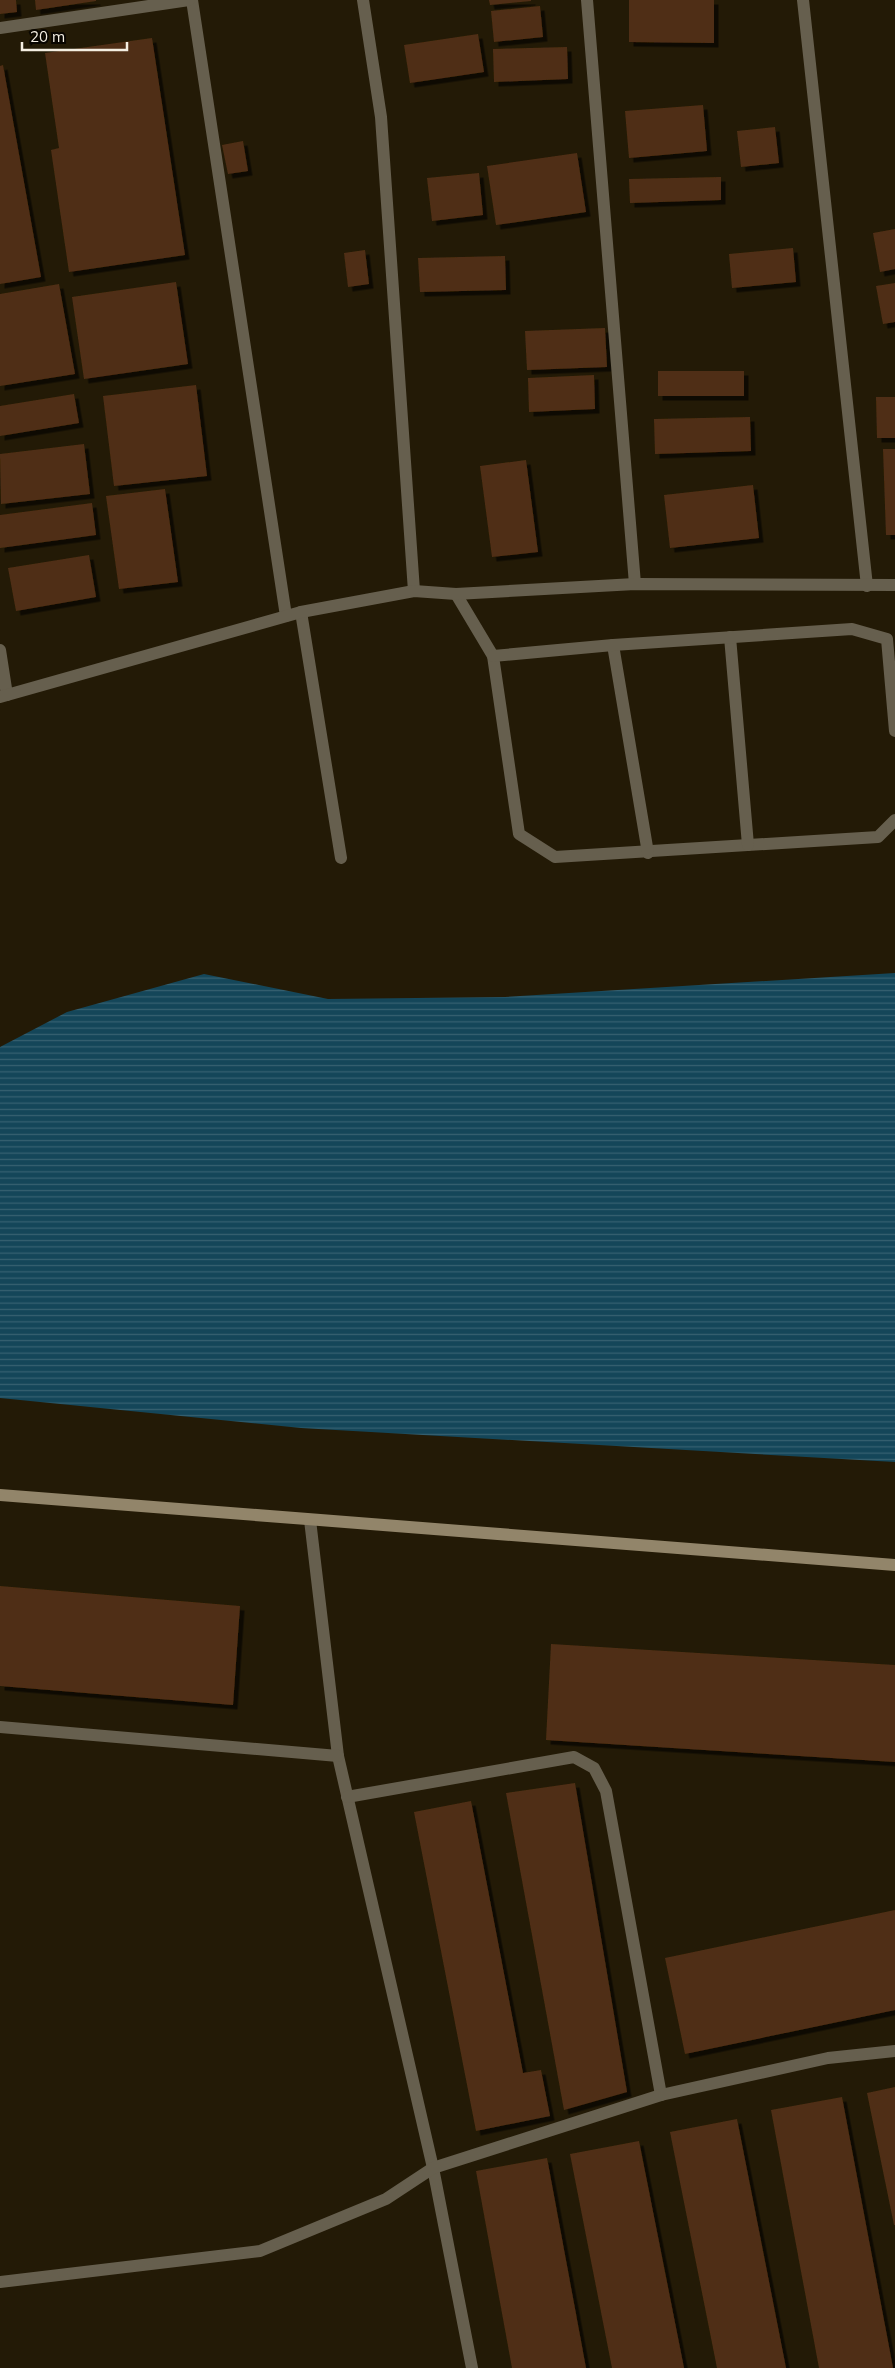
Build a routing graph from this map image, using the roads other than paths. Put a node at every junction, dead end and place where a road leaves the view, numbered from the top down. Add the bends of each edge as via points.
1 (190, 0) edge
2 (363, 0) edge
3 (587, 0) edge
4 (802, 0) edge
5 (0, 28) edge
6 (636, 584) junction
7 (895, 585) edge
8 (867, 586) junction
9 (414, 591) junction
10 (456, 594) junction
11 (301, 612) junction
12 (286, 616) junction
13 (730, 637) junction
14 (613, 645) junction
15 (0, 650) edge
16 (493, 656) junction
17 (4, 696) edge
18 (895, 731) edge
19 (895, 820) edge
20 (748, 845) junction
21 (648, 853) junction
22 (341, 858) dead end
23 (0, 1495) edge
24 (310, 1520) junction
25 (895, 1565) edge
26 (0, 1727) edge
27 (338, 1756) junction
28 (347, 1797) junction
29 (895, 2051) edge
30 (661, 2095) junction
31 (433, 2168) junction
32 (0, 2282) edge
33 (472, 2368) edge

1 - 5 street
1 - 12 street
2 - 9 street via 381,117
3 - 6 street
4 - 8 street
6 - 8 street
6 - 10 street
7 - 8 street
9 - 10 street
9 - 11 street
10 - 16 street
11 - 12 street
11 - 22 street
12 - 17 street
13 - 14 street
13 - 18 street via 852,629 887,639
13 - 20 street
14 - 16 street
14 - 21 street
15 - 17 street
16 - 21 street via 518,834 555,857
19 - 20 street via 878,837
20 - 21 street
23 - 24 street
24 - 25 street
24 - 27 street
26 - 27 street
27 - 28 street
28 - 30 street via 574,1757 594,1768 606,1791
28 - 31 street
29 - 30 street via 828,2058
30 - 31 street
31 - 32 street via 386,2199 260,2251
31 - 33 street

